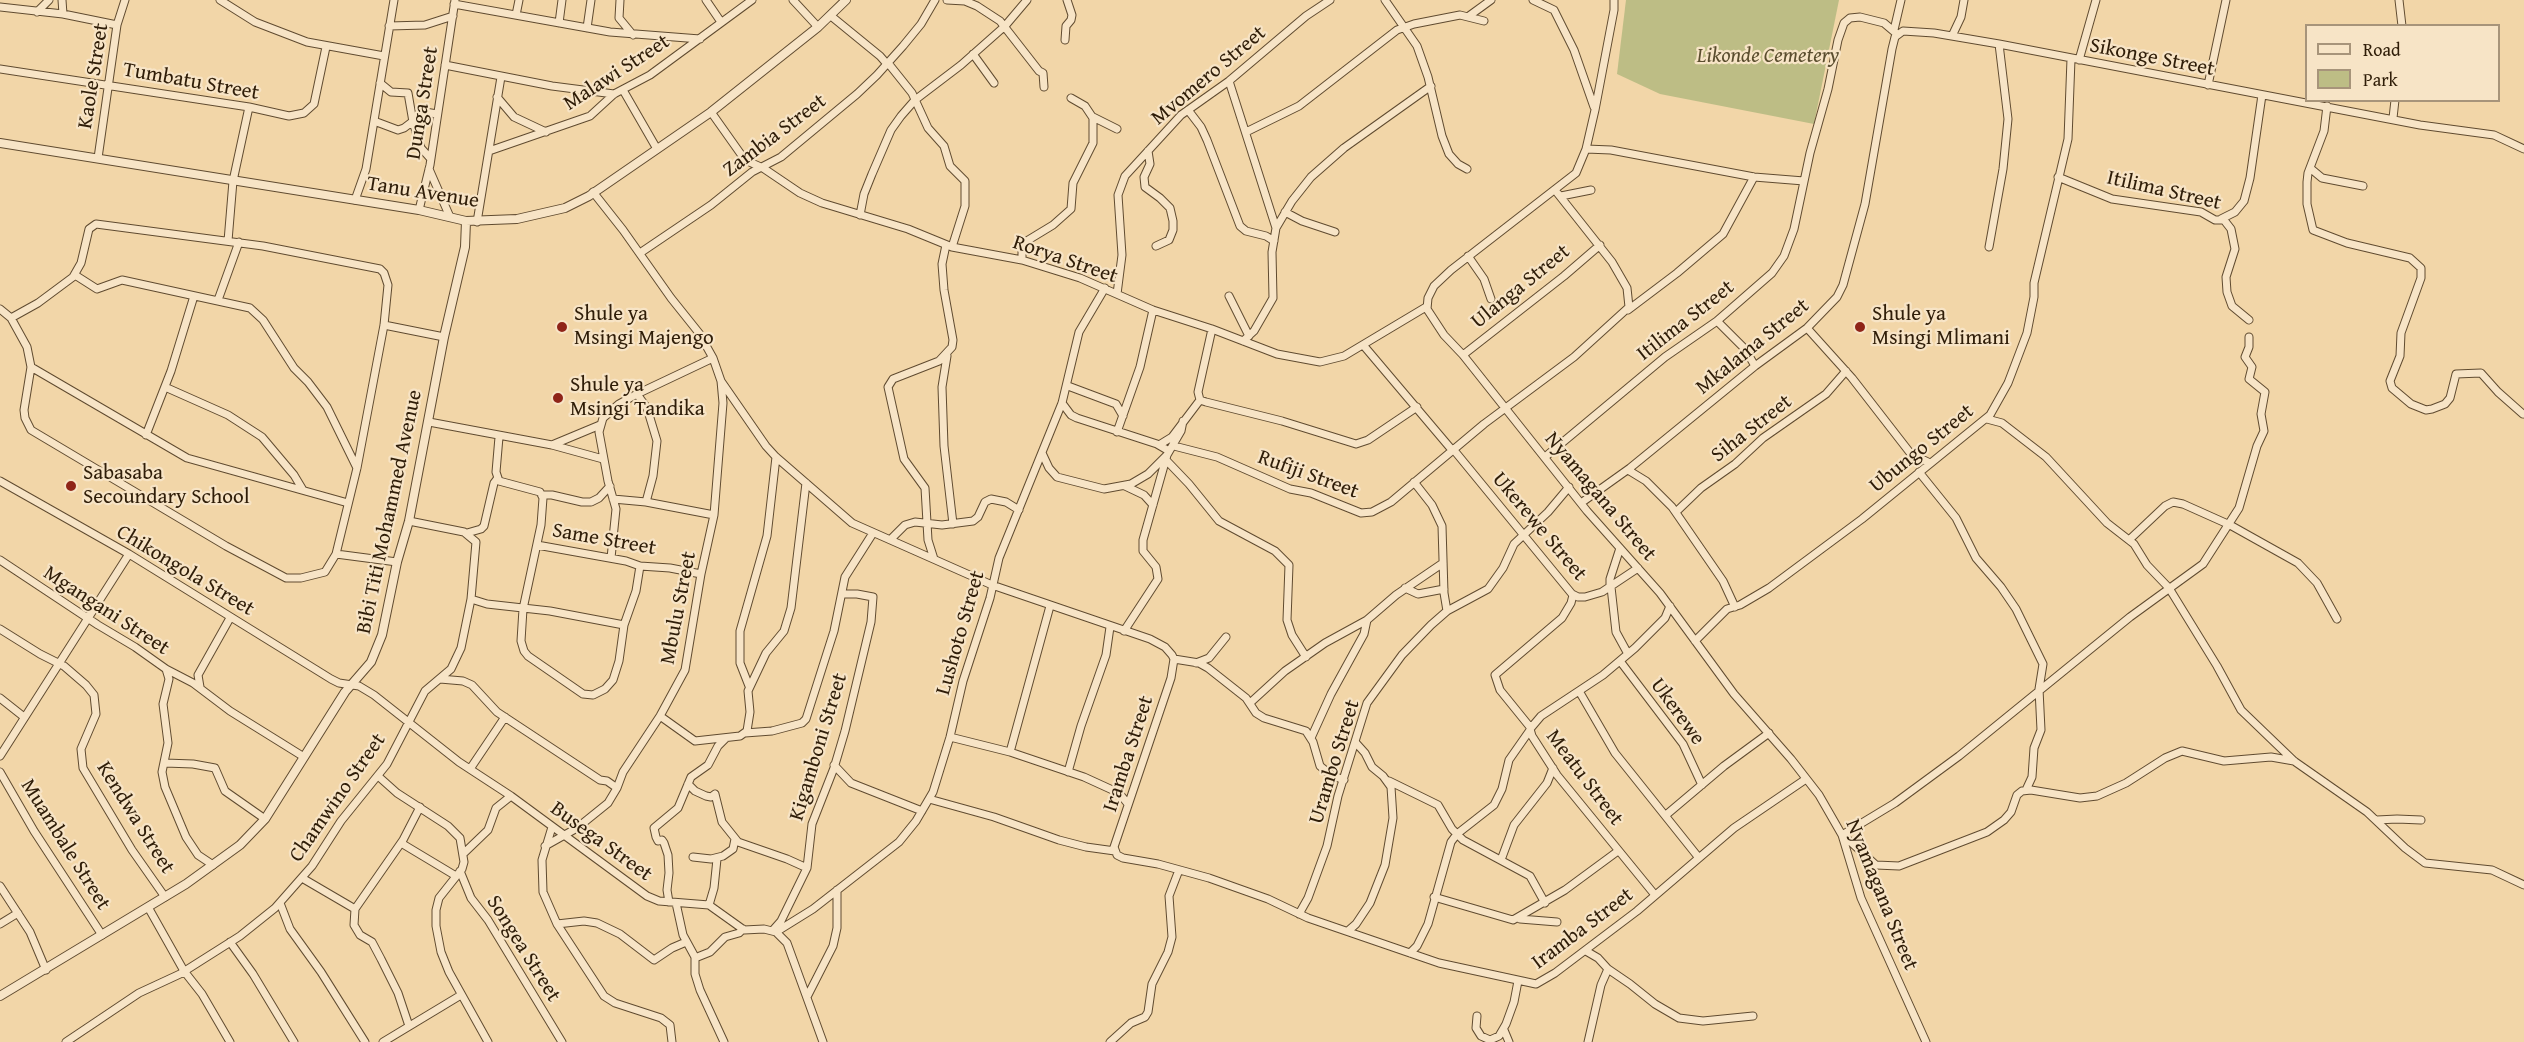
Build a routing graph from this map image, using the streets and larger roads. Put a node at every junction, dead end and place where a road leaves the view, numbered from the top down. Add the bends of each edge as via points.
1 (49, 0) edge
2 (62, 0) edge
3 (125, 0) edge
4 (220, 0) edge
5 (394, 0) edge
6 (519, 0) edge
7 (562, 0) edge
8 (591, 0) edge
9 (620, 0) edge
10 (706, 0) edge
11 (752, 0) edge
12 (794, 0) edge
13 (846, 0) edge
14 (946, 0) edge
15 (1027, 0) edge
16 (1067, 0) edge
17 (1330, 0) edge
18 (1385, 0) edge
19 (1491, 0) edge
20 (1533, 0) edge
21 (1614, 0) edge
22 (1901, 0) edge
23 (1964, 0) edge
24 (2096, 0) edge
25 (2226, 0) edge
26 (2399, 0) edge
27 (935, 1) edge
28 (455, 2) edge
29 (0, 7) edge
30 (37, 12) junction
31 (63, 14) junction
32 (516, 15) junction
33 (453, 16) junction
34 (831, 16) junction
35 (1469, 16) junction
36 (1484, 21) dead end
37 (559, 22) junction
38 (721, 22) junction
39 (2402, 24) edge
40 (117, 25) junction
41 (389, 26) junction
42 (1005, 26) junction
43 (818, 27) junction
44 (1404, 27) junction
45 (587, 28) junction
46 (1896, 32) junction
47 (633, 34) junction
48 (1952, 36) junction
49 (700, 39) junction
50 (1065, 40) dead end
51 (1999, 44) junction
52 (326, 46) junction
53 (973, 54) junction
54 (384, 56) junction
55 (2075, 59) junction
56 (887, 64) junction
57 (445, 65) junction
58 (0, 69) edge
59 (501, 77) junction
60 (1229, 81) junction
61 (380, 83) junction
62 (994, 83) dead end
63 (108, 84) junction
64 (2208, 85) junction
65 (1431, 86) junction
66 (1044, 87) dead end
67 (622, 90) junction
68 (614, 94) junction
69 (2262, 95) junction
70 (497, 97) junction
71 (1071, 98) dead end
72 (915, 100) junction
73 (2395, 102) edge
74 (2327, 106) junction
75 (249, 107) junction
76 (1188, 110) junction
77 (1595, 110) junction
78 (711, 112) junction
79 (437, 114) junction
80 (1093, 117) junction
81 (2393, 118) junction
82 (374, 121) junction
83 (413, 122) junction
84 (1117, 129) dead end
85 (546, 132) junction
86 (1246, 132) junction
87 (0, 143) edge
88 (657, 149) junction
89 (1586, 149) junction
90 (2524, 149) edge
91 (489, 150) junction
92 (1148, 151) junction
93 (98, 158) junction
94 (430, 158) junction
95 (764, 168) junction
96 (2310, 168) junction
97 (429, 169) junction
98 (1467, 169) dead end
99 (1754, 177) junction
100 (2058, 177) junction
101 (233, 181) junction
102 (1804, 181) junction
103 (2363, 186) dead end
104 (1556, 190) junction
105 (1591, 190) dead end
106 (593, 192) junction
107 (1561, 196) junction
108 (355, 200) junction
109 (419, 210) junction
110 (1285, 212) junction
111 (860, 214) junction
112 (450, 218) junction
113 (2222, 219) junction
114 (466, 221) junction
115 (477, 222) junction
116 (1276, 228) junction
117 (1335, 231) dead end
118 (228, 241) junction
119 (1274, 241) junction
120 (239, 242) junction
121 (1600, 245) junction
122 (949, 246) junction
123 (1156, 246) dead end
124 (1989, 247) dead end
125 (640, 253) junction
126 (1468, 256) junction
127 (1022, 260) junction
128 (75, 275) junction
129 (1105, 288) junction
130 (1117, 294) junction
131 (194, 296) junction
132 (1229, 296) dead end
133 (1491, 299) dead end
134 (218, 300) junction
135 (1426, 307) junction
136 (0, 309) edge
137 (1152, 310) junction
138 (1626, 311) junction
139 (11, 318) junction
140 (2249, 320) dead end
141 (1717, 321) junction
142 (384, 325) junction
143 (1807, 328) junction
144 (1212, 329) junction
145 (444, 337) junction
146 (2249, 337) dead end
147 (1246, 338) junction
148 (1364, 346) junction
149 (1463, 355) junction
150 (947, 356) junction
151 (713, 358) junction
152 (1755, 366) junction
153 (31, 367) junction
154 (1846, 371) junction
155 (721, 381) junction
156 (1068, 386) junction
157 (165, 387) junction
158 (637, 394) junction
159 (1200, 400) junction
160 (1062, 403) junction
161 (1417, 407) junction
162 (1506, 408) junction
163 (2523, 414) edge
164 (1123, 416) junction
165 (1987, 419) junction
166 (1183, 421) junction
167 (429, 422) junction
168 (600, 425) junction
169 (1117, 432) junction
170 (146, 435) junction
171 (499, 437) junction
172 (552, 445) junction
173 (1159, 445) junction
174 (1452, 450) junction
175 (1042, 453) junction
176 (1169, 453) junction
177 (776, 457) junction
178 (1545, 457) junction
179 (603, 459) junction
180 (1930, 464) junction
181 (357, 468) junction
182 (1628, 470) junction
183 (1919, 472) junction
184 (497, 479) junction
185 (0, 481) edge
186 (1414, 482) junction
187 (806, 483) junction
188 (610, 486) junction
189 (1125, 486) junction
190 (1569, 487) junction
191 (303, 490) junction
192 (543, 495) junction
193 (613, 499) junction
194 (646, 502) junction
195 (348, 503) junction
196 (1581, 503) junction
197 (1153, 505) junction
198 (1018, 510) junction
199 (1676, 512) junction
200 (714, 514) junction
201 (409, 521) junction
202 (927, 523) junction
203 (953, 524) junction
204 (2229, 525) junction
205 (467, 533) junction
206 (873, 533) junction
207 (1524, 534) junction
208 (891, 539) junction
209 (2129, 540) junction
210 (537, 545) junction
211 (1620, 548) junction
212 (129, 554) junction
213 (336, 554) junction
214 (611, 558) junction
215 (934, 559) junction
216 (0, 560) edge
217 (397, 562) junction
218 (1443, 563) junction
219 (640, 566) junction
220 (1638, 568) junction
221 (701, 574) junction
222 (992, 585) junction
223 (1611, 587) junction
224 (1405, 588) junction
225 (2169, 588) junction
226 (1444, 590) junction
227 (842, 594) junction
228 (1573, 595) junction
229 (471, 599) junction
230 (1050, 606) junction
231 (1670, 606) junction
232 (1735, 607) junction
233 (523, 609) junction
234 (1447, 611) junction
235 (87, 617) junction
236 (230, 618) junction
237 (2337, 619) dead end
238 (1367, 620) junction
239 (624, 625) junction
240 (1110, 627) junction
241 (0, 629) edge
242 (1124, 631) junction
243 (1226, 637) dead end
244 (1695, 640) junction
245 (1628, 654) junction
246 (1306, 657) junction
247 (1174, 659) junction
248 (1620, 661) junction
249 (57, 663) junction
250 (1196, 663) junction
251 (166, 669) junction
252 (440, 679) junction
253 (354, 684) junction
254 (749, 686) junction
255 (201, 688) junction
256 (2039, 689) junction
257 (1579, 691) junction
258 (0, 698) edge
259 (1250, 703) junction
260 (660, 716) junction
261 (24, 717) junction
262 (505, 717) junction
263 (407, 722) junction
264 (1530, 728) junction
265 (745, 733) junction
266 (1769, 733) junction
267 (950, 737) junction
268 (726, 738) junction
269 (1311, 738) junction
270 (1356, 743) junction
271 (1010, 752) junction
272 (0, 756) edge
273 (304, 757) junction
274 (2294, 761) junction
275 (165, 763) junction
276 (834, 765) junction
277 (1553, 768) junction
278 (470, 769) junction
279 (0, 772) edge
280 (1068, 772) junction
281 (378, 776) junction
282 (1386, 779) junction
283 (1806, 779) junction
284 (1344, 780) junction
285 (688, 784) junction
286 (1702, 785) junction
287 (617, 788) junction
288 (2026, 790) junction
289 (511, 796) junction
290 (929, 800) junction
291 (1128, 804) junction
292 (420, 807) junction
293 (922, 811) junction
294 (1666, 815) junction
295 (265, 819) junction
296 (2377, 820) junction
297 (2421, 820) dead end
298 (552, 826) junction
299 (1456, 834) junction
300 (1843, 835) junction
301 (564, 836) junction
302 (735, 839) junction
303 (400, 843) junction
304 (545, 846) junction
305 (1115, 851) junction
306 (1618, 851) junction
307 (464, 854) junction
308 (693, 857) dead end
309 (717, 858) junction
310 (1699, 858) junction
311 (1502, 860) junction
312 (213, 865) junction
313 (807, 868) junction
314 (1179, 870) junction
315 (458, 873) junction
316 (302, 878) junction
317 (2524, 885) edge
318 (0, 886) edge
319 (837, 890) junction
320 (1655, 895) junction
321 (165, 897) junction
322 (1434, 897) junction
323 (673, 902) junction
324 (280, 903) junction
325 (1545, 903) junction
326 (709, 905) junction
327 (148, 907) junction
328 (355, 909) junction
329 (269, 913) junction
330 (18, 914) junction
331 (1299, 914) junction
332 (285, 918) junction
333 (1517, 919) junction
334 (1557, 922) dead end
335 (0, 924) edge
336 (557, 924) junction
337 (743, 929) junction
338 (774, 931) junction
339 (1347, 931) junction
340 (102, 935) junction
341 (230, 942) junction
342 (686, 942) junction
343 (1586, 951) junction
344 (1410, 953) junction
345 (695, 958) junction
346 (1608, 969) junction
347 (46, 970) junction
348 (184, 971) junction
349 (1518, 981) junction
350 (461, 995) junction
351 (0, 996) edge
352 (807, 997) junction
353 (1477, 1016) dead end
354 (1753, 1016) dead end
355 (409, 1026) junction
356 (1504, 1030) junction
357 (66, 1042) edge
358 (230, 1042) edge
359 (294, 1042) edge
360 (364, 1042) edge
361 (383, 1042) edge
362 (488, 1042) edge
363 (562, 1042) edge
364 (672, 1042) edge
365 (724, 1042) edge
366 (823, 1042) edge
367 (1110, 1042) edge
368 (1509, 1042) edge
369 (1588, 1042) edge
370 (1926, 1042) edge

1 - 30 street
2 - 31 street
3 - 40 street, Kaole Street
4 - 52 street via 255,21
5 - 41 street
6 - 32 street
7 - 37 street
8 - 45 street
9 - 47 street via 619,18
10 - 38 street
11 - 38 street, Malawi Street
12 - 43 street
13 - 34 street, Tanu Avenue
14 - 27 street
14 - 42 street via 966,1
15 - 42 street
16 - 50 street via 1072,15
17 - 60 street, Mvomero Street
18 - 44 street
19 - 35 street
20 - 77 street via 1554,10 1574,50
21 - 77 street
22 - 46 street, Mkalama Street
23 - 48 street
24 - 55 street, Ubungo Street
25 - 64 street
26 - 39 street
27 - 56 street, Zambia Street
28 - 32 street
28 - 33 street, Dunga Street
29 - 30 street
30 - 31 street
31 - 40 street
32 - 37 street
33 - 41 street via 425,25
33 - 57 street, Dunga Street
34 - 43 street, Tanu Avenue
34 - 56 street
35 - 36 street
35 - 44 street
37 - 45 street
38 - 49 street, Malawi Street
40 - 63 street, Kaole Street
41 - 54 street
42 - 53 street
42 - 66 street via 1043,73
43 - 78 street, Tanu Avenue
44 - 65 street via 1417,46
44 - 86 street via 1299,106
45 - 47 street
46 - 48 street, Sikonge Street
46 - 102 street, Itilima Street via 1884,23 1860,17 1844,23
46 - 143 street, Mkalama Street via 1865,204 1844,285
47 - 49 street
48 - 51 street, Sikonge Street
49 - 67 street, Malawi Street
51 - 55 street, Sikonge Street
51 - 124 street via 2008,119
52 - 54 street
52 - 75 street, Tumbatu Street via 314,104 309,110 289,116
53 - 62 street
53 - 72 street
54 - 61 street
55 - 64 street, Sikonge Street
55 - 100 street, Ubungo Street via 2068,139
56 - 72 street
56 - 95 street, Zambia Street via 857,94
57 - 59 street
57 - 79 street, Dunga Street
58 - 63 street, Tumbatu Street
59 - 68 street
59 - 70 street
60 - 76 street, Mvomero Street
60 - 86 street
61 - 82 street
61 - 83 street via 391,92 408,93
63 - 75 street, Tumbatu Street
63 - 93 street, Kaole Street
64 - 69 street, Sikonge Street
65 - 98 street via 1449,154
65 - 110 street via 1344,148 1311,177
67 - 68 street, Malawi Street
67 - 88 street
68 - 85 street, Malawi Street via 583,119
69 - 74 street, Sikonge Street
69 - 113 street via 2244,201
70 - 85 street via 514,117
70 - 91 street
71 - 80 street via 1085,106
72 - 111 street via 888,136
72 - 122 street via 928,128 944,146 950,166 966,184 965,206
73 - 81 street
74 - 81 street, Sikonge Street
74 - 96 street via 2324,130
75 - 101 street
76 - 92 street, Mvomero Street
76 - 119 street via 1207,140 1240,226
77 - 89 street
78 - 88 street, Tanu Avenue
78 - 95 street, Rorya Street via 742,156
79 - 83 street via 424,112
79 - 94 street, Dunga Street
80 - 84 street
80 - 127 street via 1094,143 1073,183 1072,207 1053,225 1025,242
81 - 90 street, Sikonge Street via 2494,135
82 - 83 street via 398,130
82 - 108 street via 364,179
83 - 94 street via 421,148
85 - 91 street, Malawi Street
86 - 116 street
87 - 93 street, Tanu Avenue
88 - 106 street, Tanu Avenue
89 - 99 street via 1611,150
89 - 104 street via 1576,173
91 - 115 street
92 - 123 street via 1150,164 1144,177 1145,187 1170,208 1173,221 1169,240
92 - 130 street, Mvomero Street via 1125,176 1119,189 1122,255
93 - 101 street, Tanu Avenue
94 - 97 street, Dunga Street
95 - 111 street, Rorya Street via 800,193
95 - 125 street, Zambia Street via 752,172
96 - 103 street via 2322,178
96 - 163 street via 2307,204 2314,232 2410,258 2421,268 2401,333 2400,356 2390,381 2397,394 2426,410 2439,407 2450,398 2456,374 2481,373
97 - 109 street, Dunga Street
97 - 112 street
99 - 102 street
99 - 138 street, Rufiji Street via 1723,234
100 - 113 street, Itilima Street via 2112,199 2201,212 2215,220
100 - 165 street, Ubungo Street via 2025,340 2008,383
101 - 108 street, Tanu Avenue
101 - 118 street
102 - 141 street, Itilima Street via 1784,256 1772,273
104 - 107 street
104 - 126 street
105 - 107 street
106 - 115 street, Tanu Avenue via 565,208 542,214
106 - 125 street
107 - 121 street
108 - 109 street, Tanu Avenue
109 - 112 street, Tanu Avenue
110 - 116 street
110 - 117 street
111 - 122 street, Rorya Street
112 - 114 street, Tanu Avenue
113 - 140 street, Itilima Street via 2230,226 2235,245 2226,277 2228,298
114 - 115 street, Tanu Avenue
114 - 145 street, Bibi Titi Mohammed Avenue via 465,247
116 - 119 street
118 - 120 street
118 - 128 street via 96,224 88,231
119 - 147 street via 1273,298
120 - 134 street
120 - 142 street via 380,269 388,285
121 - 138 street via 1627,288 1630,304
121 - 149 street, Ulanga Street
122 - 127 street, Rorya Street
122 - 150 street via 943,257 953,340
125 - 151 street
126 - 133 street via 1484,279
126 - 135 street via 1434,286
127 - 129 street, Rorya Street
128 - 131 street via 97,289 122,280
128 - 139 street
129 - 130 street, Rorya Street
129 - 156 street, Lushoto Street via 1079,332
130 - 137 street, Rorya Street
131 - 134 street
131 - 157 street
132 - 147 street
134 - 181 street via 250,308 258,314 294,368 327,407
135 - 148 street, Rorya Street
135 - 149 street, Nyamagana Street
136 - 139 street
137 - 144 street, Rorya Street
137 - 164 street
138 - 162 street, Rufiji Street via 1574,357
139 - 153 street via 27,347
141 - 152 street via 1745,349
141 - 178 street, Itilima Street via 1665,357
142 - 145 street
142 - 181 street
143 - 152 street, Mkalama Street
143 - 154 street
144 - 147 street, Rorya Street
144 - 159 street via 1198,392
145 - 167 street, Bibi Titi Mohammed Avenue
146 - 204 street via 2245,357 2252,367 2249,379 2265,392 2261,414 2264,431 2241,503
147 - 148 street, Rorya Street via 1277,354 1320,362
148 - 161 street, Ukerewe Street
149 - 162 street, Nyamagana Street
150 - 202 street via 893,379 888,387 904,459 925,488
150 - 203 street via 942,387
151 - 155 street
151 - 158 street
152 - 182 street, Mkalama Street
153 - 170 street
153 - 213 street via 25,418 31,430 41,437 286,578 320,575
154 - 180 street via 1911,454
154 - 199 street, Siha Street via 1826,394 1763,438
155 - 177 street
155 - 200 street, Mbulu Street via 723,404
156 - 160 street, Lushoto Street
156 - 164 street via 1116,404
157 - 170 street
157 - 191 street via 228,415 261,437
158 - 168 street via 612,409
158 - 194 street via 647,408 657,441
159 - 161 street via 1356,444
159 - 166 street
160 - 169 street, Rufiji Street via 1071,415
160 - 175 street, Lushoto Street
161 - 174 street, Ukerewe Street
162 - 174 street, Rufiji Street
162 - 178 street, Nyamagana Street
164 - 169 street
165 - 180 street, Ubungo Street
165 - 209 street via 2002,423 2046,457 2107,524
166 - 173 street via 1169,440
166 - 176 street
167 - 171 street
167 - 201 street, Bibi Titi Mohammed Avenue
168 - 172 street
168 - 179 street
169 - 173 street, Rufiji Street
170 - 191 street via 186,458
171 - 172 street
171 - 184 street
172 - 179 street
173 - 176 street, Rufiji Street
174 - 186 street, Rufiji Street
174 - 207 street, Ukerewe Street
175 - 189 street via 1049,468 1060,478 1104,489
175 - 198 street, Lushoto Street
176 - 186 street, Rufiji Street via 1217,457 1290,489 1361,513 1379,509
176 - 189 street via 1148,474
176 - 197 street
176 - 246 street via 1220,521 1275,551 1289,565 1287,620
177 - 187 street
177 - 254 street via 767,536 740,630 740,663
178 - 190 street, Nyamagana Street
179 - 188 street
180 - 183 street, Ubungo Street
181 - 195 street
182 - 196 street, Mkalama Street
182 - 199 street via 1646,481
183 - 232 street, Ubungo Street via 1784,578
183 - 256 street via 1959,523 1976,558 2022,619 2043,664
184 - 192 street
184 - 205 street via 484,525
185 - 212 street, Chikongola Street
186 - 218 street via 1442,526
187 - 206 street via 852,523
187 - 254 street via 787,623
188 - 192 street via 591,502
188 - 193 street
189 - 197 street via 1144,495
190 - 196 street, Nyamagana Street
190 - 207 street, Urambo Street
191 - 195 street
192 - 210 street
193 - 194 street
193 - 214 street via 617,517
194 - 200 street
195 - 213 street
196 - 211 street, Nyamagana Street
197 - 242 street via 1142,545 1156,567 1158,579
198 - 203 street via 992,499 973,521
198 - 222 street, Lushoto Street
199 - 232 street via 1724,582
200 - 221 street, Mbulu Street
201 - 205 street
201 - 217 street, Bibi Titi Mohammed Avenue
202 - 203 street
202 - 208 street via 905,525
202 - 215 street
204 - 209 street via 2173,502
204 - 225 street via 2203,564
204 - 237 street via 2298,563 2317,583
205 - 229 street, Chamwino Street via 477,546
206 - 208 street
206 - 227 street via 848,568
207 - 228 street, Ukerewe Street
207 - 234 street, Urambo Street via 1488,589
208 - 215 street
209 - 225 street
210 - 214 street, Same Street
210 - 233 street
211 - 220 street, Nyamagana Street
211 - 223 street
212 - 235 street
212 - 236 street, Chikongola Street
213 - 217 street
214 - 219 street, Same Street
215 - 222 street
216 - 235 street, Mgangani Street
217 - 253 street, Bibi Titi Mohammed Avenue via 379,646
218 - 224 street
218 - 226 street
219 - 221 street, Same Street
219 - 239 street
220 - 223 street, Ukerewe Street
220 - 231 street, Nyamagana Street
221 - 260 street, Mbulu Street via 687,665
222 - 230 street
222 - 267 street, Lushoto Street
223 - 228 street, Ukerewe Street via 1585,597
223 - 245 street, Ukerewe Street via 1616,632
224 - 226 street via 1418,594
224 - 238 street
225 - 256 street
225 - 274 street via 2237,705
226 - 234 street
227 - 265 street via 807,719 772,731
227 - 276 street, Kigamboni Street via 872,596 874,602
228 - 264 street via 1562,618 1495,675 1500,690
229 - 233 street
229 - 252 street, Chamwino Street via 456,662
230 - 240 street
230 - 271 street
231 - 244 street, Nyamagana Street
231 - 245 street, Meatu Street via 1665,618
232 - 244 street, Ubungo Street via 1727,609
233 - 239 street
233 - 239 street via 524,651 588,696 601,692 613,680
234 - 270 street, Urambo Street via 1402,655 1367,703
235 - 249 street
235 - 251 street, Mgangani Street
236 - 253 street, Chikongola Street via 331,679
236 - 255 street via 198,675
238 - 246 street
238 - 269 street via 1364,634 1326,701
240 - 242 street
240 - 280 street via 1106,656
241 - 249 street, Kendwa Street
242 - 247 street via 1165,647
243 - 250 street via 1209,658
244 - 266 street, Nyamagana Street via 1734,694
245 - 248 street, Meatu Street
246 - 259 street
247 - 250 street
247 - 291 street, Iramba Street
248 - 257 street, Meatu Street
248 - 286 street, Ukerewe via 1683,744
249 - 261 street
249 - 321 street, Kendwa Street via 90,689 97,703 96,714 83,739 83,768
250 - 259 street via 1208,668
251 - 255 street
251 - 275 street, Mgangani Street via 169,679 163,704 168,743
252 - 262 street via 472,685
252 - 263 street, Chamwino Street via 425,691
253 - 263 street, Busega Street
253 - 273 street, Bibi Titi Mohammed Avenue
254 - 265 street via 750,713
255 - 273 street
256 - 288 street via 2041,730
256 - 300 street via 1959,756
257 - 264 street, Meatu Street
257 - 294 street, Meatu Street via 1615,753
258 - 261 street
259 - 269 street via 1264,718 1299,728
260 - 268 street via 695,741
260 - 287 street, Mbulu Street via 623,772
261 - 272 street
262 - 278 street
262 - 287 street
263 - 278 street, Busega Street
263 - 281 street, Chamwino Street
264 - 277 street, Meatu Street
264 - 299 street via 1509,760 1494,805
265 - 268 street
266 - 283 street, Nyamagana Street
266 - 286 street
267 - 271 street
267 - 290 street, Lushoto Street
268 - 285 street via 708,765 691,777
269 - 284 street via 1320,766
270 - 282 street via 1372,767
270 - 284 street, Urambo Street
271 - 280 street
273 - 295 street, Bibi Titi Mohammed Avenue
274 - 288 street via 2271,756 2224,760 2182,751 2126,783 2092,797
274 - 296 street
275 - 295 street via 215,768 225,791
275 - 312 street, Mgangani Street via 165,787 179,826 198,855
276 - 293 street via 851,783
276 - 313 street, Kigamboni Street via 812,824
277 - 306 street, Meatu Street
277 - 311 street via 1547,783 1514,825
278 - 289 street, Busega Street
279 - 340 street, Muambale Street
280 - 291 street via 1119,793
281 - 292 street
281 - 316 street, Chamwino Street
282 - 299 street via 1438,805
282 - 339 street via 1393,795 1390,847 1370,903
283 - 300 street, Nyamagana Street
283 - 310 street, Iramba Street via 1734,828
284 - 331 street, Urambo Street via 1327,846
285 - 302 street via 694,791 716,795 722,822
285 - 323 street via 678,808 657,824 654,832 668,855 667,890
286 - 294 street
287 - 301 street, Mbulu Street via 605,806
288 - 300 street via 2017,795 2004,820 1987,832 1904,865 1876,865
289 - 298 street, Busega Street
289 - 307 street via 496,808 488,830
290 - 293 street, Lushoto Street
290 - 305 street via 1059,840
291 - 305 street, Iramba Street
292 - 303 street
292 - 307 street via 454,831
293 - 319 street, Lushoto Street via 899,842
294 - 310 street, Meatu Street
295 - 312 street, Bibi Titi Mohammed Avenue
296 - 297 street
296 - 317 street via 2425,863 2493,870
298 - 301 street, Busega Street
298 - 304 street
299 - 311 street
299 - 322 street
300 - 370 street, Nyamagana Street via 1861,898
301 - 304 street, Mbulu Street
301 - 323 street, Busega Street via 643,894
302 - 309 street via 731,852
302 - 313 street
303 - 315 street
303 - 328 street
304 - 336 street via 543,892
305 - 314 street, Iramba Street via 1123,858
306 - 320 street, Meatu Street
306 - 325 street
307 - 315 street
308 - 309 street
309 - 326 street
310 - 320 street, Iramba Street
311 - 325 street via 1530,876
312 - 321 street, Bibi Titi Mohammed Avenue
313 - 338 street, Kigamboni Street
314 - 331 street, Iramba Street via 1227,884
314 - 367 street via 1169,896 1172,937 1152,984 1148,1012
315 - 350 street via 439,898 435,919 441,952
315 - 363 street, Songea Street
316 - 324 street, Chamwino Street
316 - 328 street
318 - 330 street
319 - 338 street, Lushoto Street
319 - 352 street via 834,946
320 - 343 street, Iramba Street
321 - 327 street, Bibi Titi Mohammed Avenue
322 - 333 street via 1510,921
322 - 344 street via 1424,935
323 - 326 street, Busega Street
323 - 342 street
324 - 329 street, Chamwino Street
324 - 332 street
325 - 333 street
326 - 337 street
327 - 340 street, Bibi Titi Mohammed Avenue
327 - 348 street
328 - 355 street via 354,925 360,935 372,942 398,993
329 - 332 street
329 - 341 street, Chamwino Street
330 - 335 street
330 - 347 street
331 - 339 street, Iramba Street
332 - 360 street
333 - 334 street
336 - 342 street via 597,923 620,934 654,960
336 - 364 street via 604,996 661,1018 670,1025
337 - 338 street
337 - 345 street
338 - 352 street via 787,943
339 - 344 street, Iramba Street
340 - 347 street, Bibi Titi Mohammed Avenue
341 - 348 street, Chamwino Street
341 - 359 street
342 - 345 street
343 - 346 street
343 - 349 street, Iramba Street via 1544,981 1532,985
344 - 349 street, Iramba Street
345 - 365 street via 700,990
346 - 354 street via 1679,1018 1703,1021
346 - 369 street
347 - 351 street, Bibi Titi Mohammed Avenue
348 - 357 street, Chamwino Street via 139,993
348 - 358 street
349 - 356 street
350 - 355 street
350 - 362 street
352 - 366 street
353 - 356 street via 1476,1028 1481,1036 1494,1039
355 - 361 street
356 - 368 street

